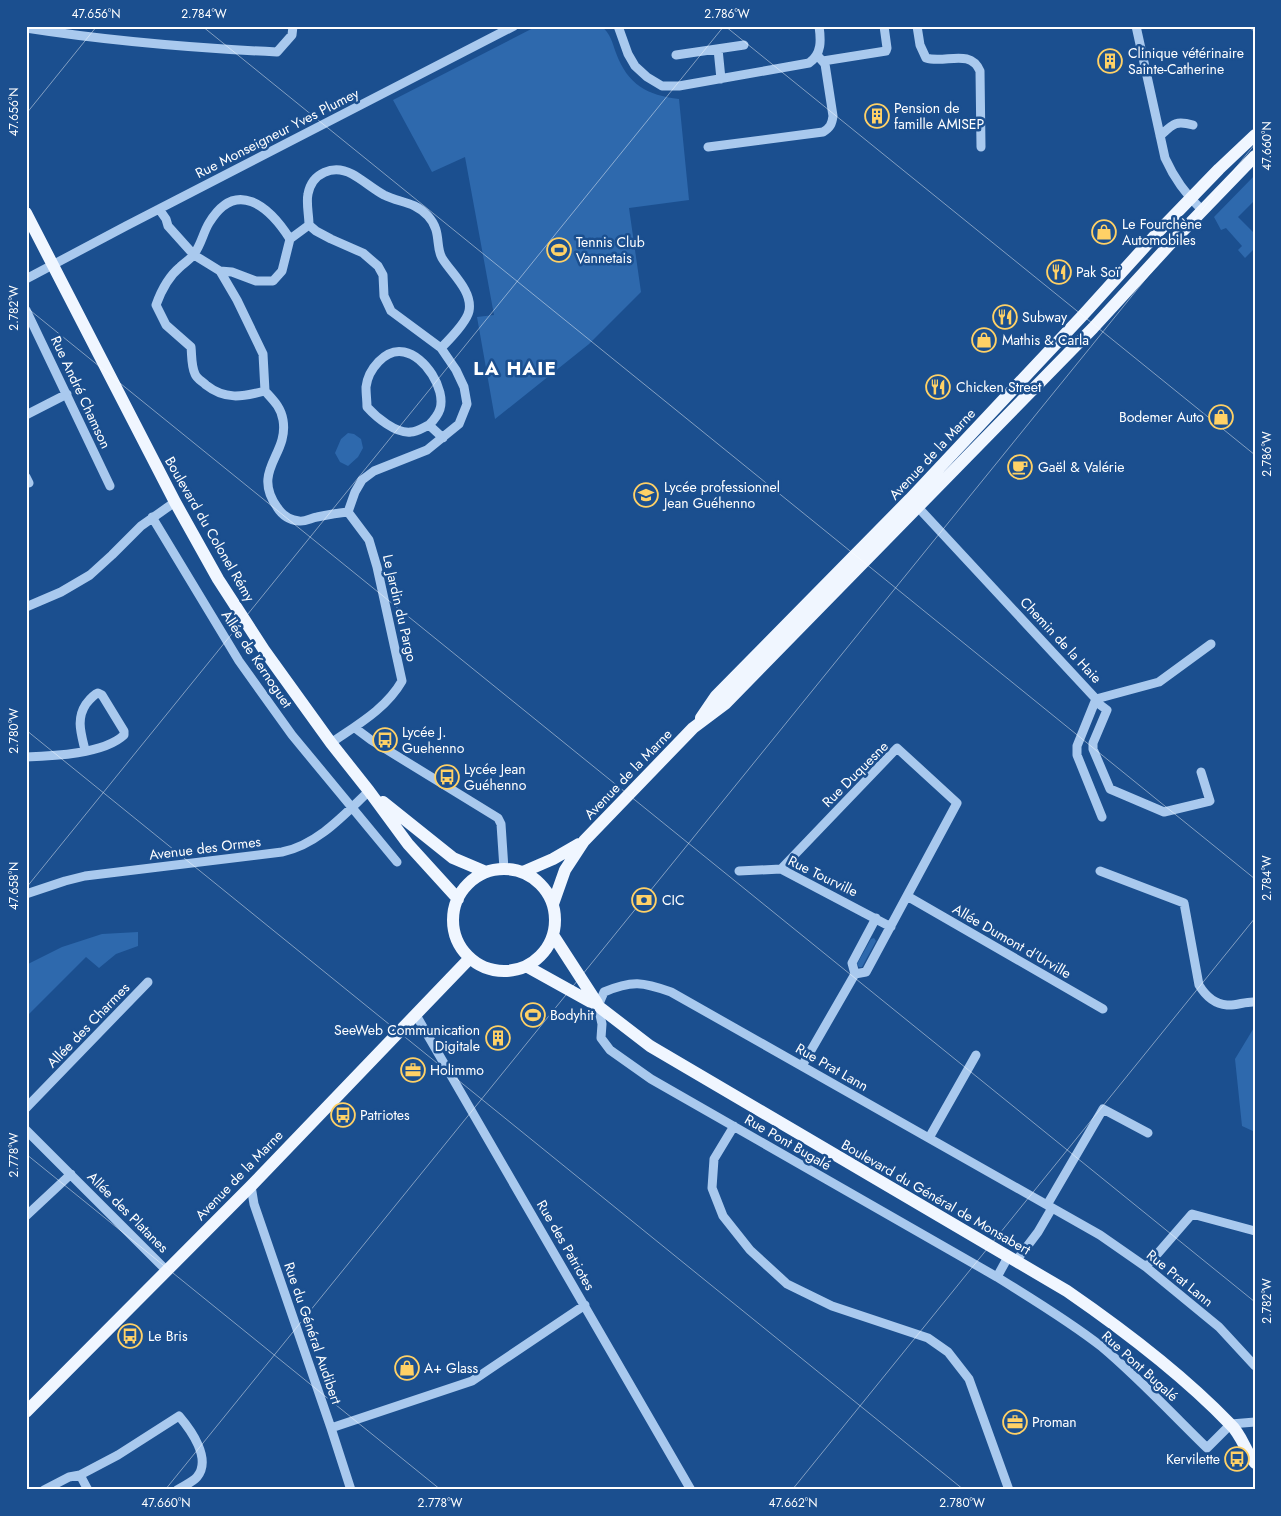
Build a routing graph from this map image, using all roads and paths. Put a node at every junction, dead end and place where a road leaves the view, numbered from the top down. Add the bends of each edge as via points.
1 (86, 26) edge
2 (293, 26) edge
3 (514, 26) edge
4 (618, 26) edge
5 (819, 26) edge
6 (884, 26) edge
7 (917, 26) edge
8 (1136, 26) edge
9 (26, 28) edge
10 (85, 36) junction
11 (744, 45) dead end
12 (718, 49) junction
13 (676, 55) dead end
14 (820, 58) junction
15 (721, 79) junction
16 (1193, 125) dead end
17 (1255, 135) edge
18 (1160, 136) junction
19 (708, 147) dead end
20 (981, 147) dead end
21 (1255, 156) edge
22 (1190, 198) junction
23 (160, 209) junction
24 (1202, 210) junction
25 (26, 214) edge
26 (309, 225) junction
27 (290, 239) junction
28 (194, 256) junction
29 (54, 264) junction
30 (220, 271) junction
31 (26, 279) edge
32 (26, 310) edge
33 (1083, 315) junction
34 (1093, 328) junction
35 (441, 348) junction
36 (264, 391) junction
37 (67, 394) junction
38 (26, 414) edge
39 (430, 425) junction
40 (443, 438) junction
41 (932, 483) junction
42 (110, 486) dead end
43 (175, 502) junction
44 (914, 503) junction
45 (348, 512) junction
46 (152, 517) junction
47 (26, 607) edge
48 (1211, 644) dead end
49 (1096, 700) junction
50 (355, 728) junction
51 (331, 743) junction
52 (85, 750) junction
53 (26, 757) edge
54 (1201, 772) dead end
55 (369, 791) junction
56 (351, 808) junction
57 (1102, 817) dead end
58 (584, 841) junction
59 (397, 862) dead end
60 (504, 869) junction
61 (781, 869) junction
62 (1100, 871) dead end
63 (486, 872) junction
64 (523, 872) junction
65 (739, 872) dead end
66 (26, 894) edge
67 (908, 896) junction
68 (458, 900) junction
69 (553, 904) junction
70 (876, 918) junction
71 (891, 927) junction
72 (553, 935) junction
73 (470, 958) junction
74 (526, 966) junction
75 (855, 974) junction
76 (148, 982) dead end
77 (1255, 1002) edge
78 (598, 1006) junction
79 (1103, 1009) dead end
80 (416, 1015) junction
81 (976, 1055) dead end
82 (802, 1066) junction
83 (26, 1108) edge
84 (734, 1126) junction
85 (26, 1130) edge
86 (1148, 1133) dead end
87 (929, 1138) junction
88 (71, 1174) junction
89 (250, 1186) junction
90 (1050, 1207) junction
91 (26, 1216) edge
92 (1255, 1231) edge
93 (1012, 1259) junction
94 (1146, 1267) junction
95 (166, 1270) junction
96 (997, 1277) junction
97 (584, 1305) junction
98 (1255, 1366) edge
99 (26, 1412) edge
100 (1255, 1422) edge
101 (1231, 1424) junction
102 (331, 1428) junction
103 (1241, 1437) junction
104 (1255, 1444) edge
105 (1255, 1462) edge
106 (80, 1475) junction
107 (44, 1490) edge
108 (88, 1490) edge
109 (177, 1490) edge
110 (351, 1490) edge
111 (691, 1490) edge
112 (1009, 1490) edge

1 - 10 street
2 - 10 street via 292,34 277,52 209,49
3 - 23 street, Rue Monseigneur Yves Plumey
4 - 15 street via 635,66 662,86
5 - 14 street
6 - 14 street via 886,51
7 - 20 street via 926,58 965,57 978,65
8 - 18 street
9 - 10 street
11 - 12 street
12 - 13 street
12 - 15 street
14 - 15 street via 804,65
14 - 19 street via 826,67 834,116 828,130
16 - 18 street via 1177,122
17 - 22 main road, Avenue de la Marne
18 - 22 street via 1171,173
21 - 24 main road, Avenue de la Marne
22 - 24 street
22 - 33 main road, Avenue de la Marne
23 - 28 street via 168,226
23 - 29 street, Rue Monseigneur Yves Plumey
24 - 34 main road, Avenue de la Marne
25 - 29 main road, Boulevard du Colonel Rémy
26 - 27 street
26 - 35 street via 316,232 362,253 378,266 383,274 384,296 390,311
26 - 35 street via 308,194 316,178 329,169 352,174 386,196 414,204 429,216 438,233 441,257 467,294 469,312
27 - 28 street via 281,224 264,208 248,200 235,199 224,203 208,223
27 - 30 street via 282,271 273,281
28 - 30 street
28 - 36 street via 167,281 156,305 160,314 166,325 191,347 196,376 210,388 223,396 247,396
29 - 31 street
29 - 43 main road, Boulevard du Colonel Rémy
30 - 36 street via 263,354
32 - 37 street, Rue André Chamson
33 - 34 street
33 - 41 main road, Avenue de la Marne
34 - 41 main road, Avenue de la Marne
35 - 40 street via 464,387 467,404 460,424
36 - 45 street via 280,408 284,421 277,456 268,472 267,484 275,505 290,520 301,522
37 - 38 street
37 - 42 street, Rue André Chamson
39 - 39 street via 440,411 442,400 436,380 422,362 405,352 394,352 377,362 366,386 367,407 378,419 410,433
39 - 40 street
40 - 45 street via 427,450 374,471 362,480
41 - 44 main road, Avenue de la Marne
43 - 46 street
43 - 51 main road, Boulevard du Colonel Rémy via 218,579
44 - 49 street, Chemin de la Haie
44 - 58 main road, Avenue de la Marne via 725,704 693,728
45 - 50 street, Le Jardin du Pargo via 369,540 402,681 394,695
46 - 47 street via 90,575 62,592
46 - 56 street, Allée de Kernoguet via 239,660 292,736
48 - 49 street, Chemin de la Haie via 1159,682
49 - 54 street via 1107,710 1093,749 1110,789 1164,812 1210,801
49 - 57 street via 1077,746 1077,754
50 - 51 street, Le Jardin du Pargo
50 - 60 street via 493,814 501,824
51 - 55 main road, Boulevard du Colonel Rémy
52 - 52 street via 124,736 124,731 98,693 81,714 79,723
52 - 53 street
55 - 56 street, Avenue des Ormes
55 - 63 main road, Boulevard du Colonel Rémy via 453,858
55 - 68 main road, Boulevard du Colonel Rémy via 408,844
56 - 59 street, Allée de Kernoguet
56 - 66 street, Avenue des Ormes via 314,840 296,849 85,876
58 - 64 main road, Avenue de la Marne
58 - 69 main road, Avenue de la Marne via 565,870
60 - 63 main road
60 - 64 main road
61 - 65 street, Rue Tourville
61 - 67 street, Rue Duquesne via 897,748 958,803
61 - 70 street, Rue Tourville
62 - 77 street via 1184,903 1199,985 1205,995 1226,1005
63 - 68 main road via 474,879
64 - 69 main road via 536,880
67 - 71 street, Rue Duquesne
67 - 79 street, Allée Dumont d'Urville
68 - 73 main road via 454,931
69 - 72 main road
70 - 71 street, Rue Tourville
70 - 75 street via 852,963
71 - 75 street, Rue Duquesne via 866,972
72 - 74 main road via 547,948
72 - 78 main road, Boulevard du Général de Monsabert
73 - 74 main road via 497,970
73 - 80 main road, Avenue de la Marne
74 - 78 main road, Boulevard du Général de Monsabert
75 - 82 street
76 - 83 street, Allée des Charmes
78 - 82 street, Rue Prat Lann via 604,992 626,984 647,984 671,992
78 - 84 street, Rue Pont Bugalé via 602,1038 610,1050 651,1079
78 - 93 main road, Boulevard du Général de Monsabert via 650,1046
80 - 89 main road, Avenue de la Marne
80 - 97 street, Rue des Patriotes
81 - 87 street
82 - 87 street, Rue Prat Lann
84 - 96 street, Rue Pont Bugalé
84 - 112 street via 714,1159 712,1188 723,1216 750,1250 787,1284 832,1306 928,1338 948,1352 968,1379
85 - 88 street, Allée des Platanes
86 - 90 street via 1103,1108
87 - 90 street, Rue Prat Lann
88 - 91 street, Allée des Platanes
88 - 95 street, Allée des Platanes
89 - 95 main road, Avenue de la Marne
89 - 102 street, Rue du Général Audibert
90 - 93 street via 1038,1232
90 - 94 street, Rue Prat Lann via 1100,1235
92 - 94 street via 1192,1214
93 - 96 street
93 - 101 main road, Boulevard du Général de Monsabert via 1115,1324
94 - 98 street, Rue Prat Lann via 1219,1327
95 - 99 main road, Avenue de la Marne
96 - 101 street, Rue Pont Bugalé via 1101,1347 1207,1448
97 - 102 street via 472,1382
97 - 111 street, Rue des Patriotes
100 - 101 street
101 - 103 main road, Boulevard du Général de Monsabert
102 - 110 street, Rue du Général Audibert
103 - 104 main road, Boulevard du Général de Monsabert
103 - 105 main road, Boulevard du Général de Monsabert
106 - 107 street
106 - 108 street
106 - 109 street via 118,1456 179,1416 197,1440 203,1463 197,1477

